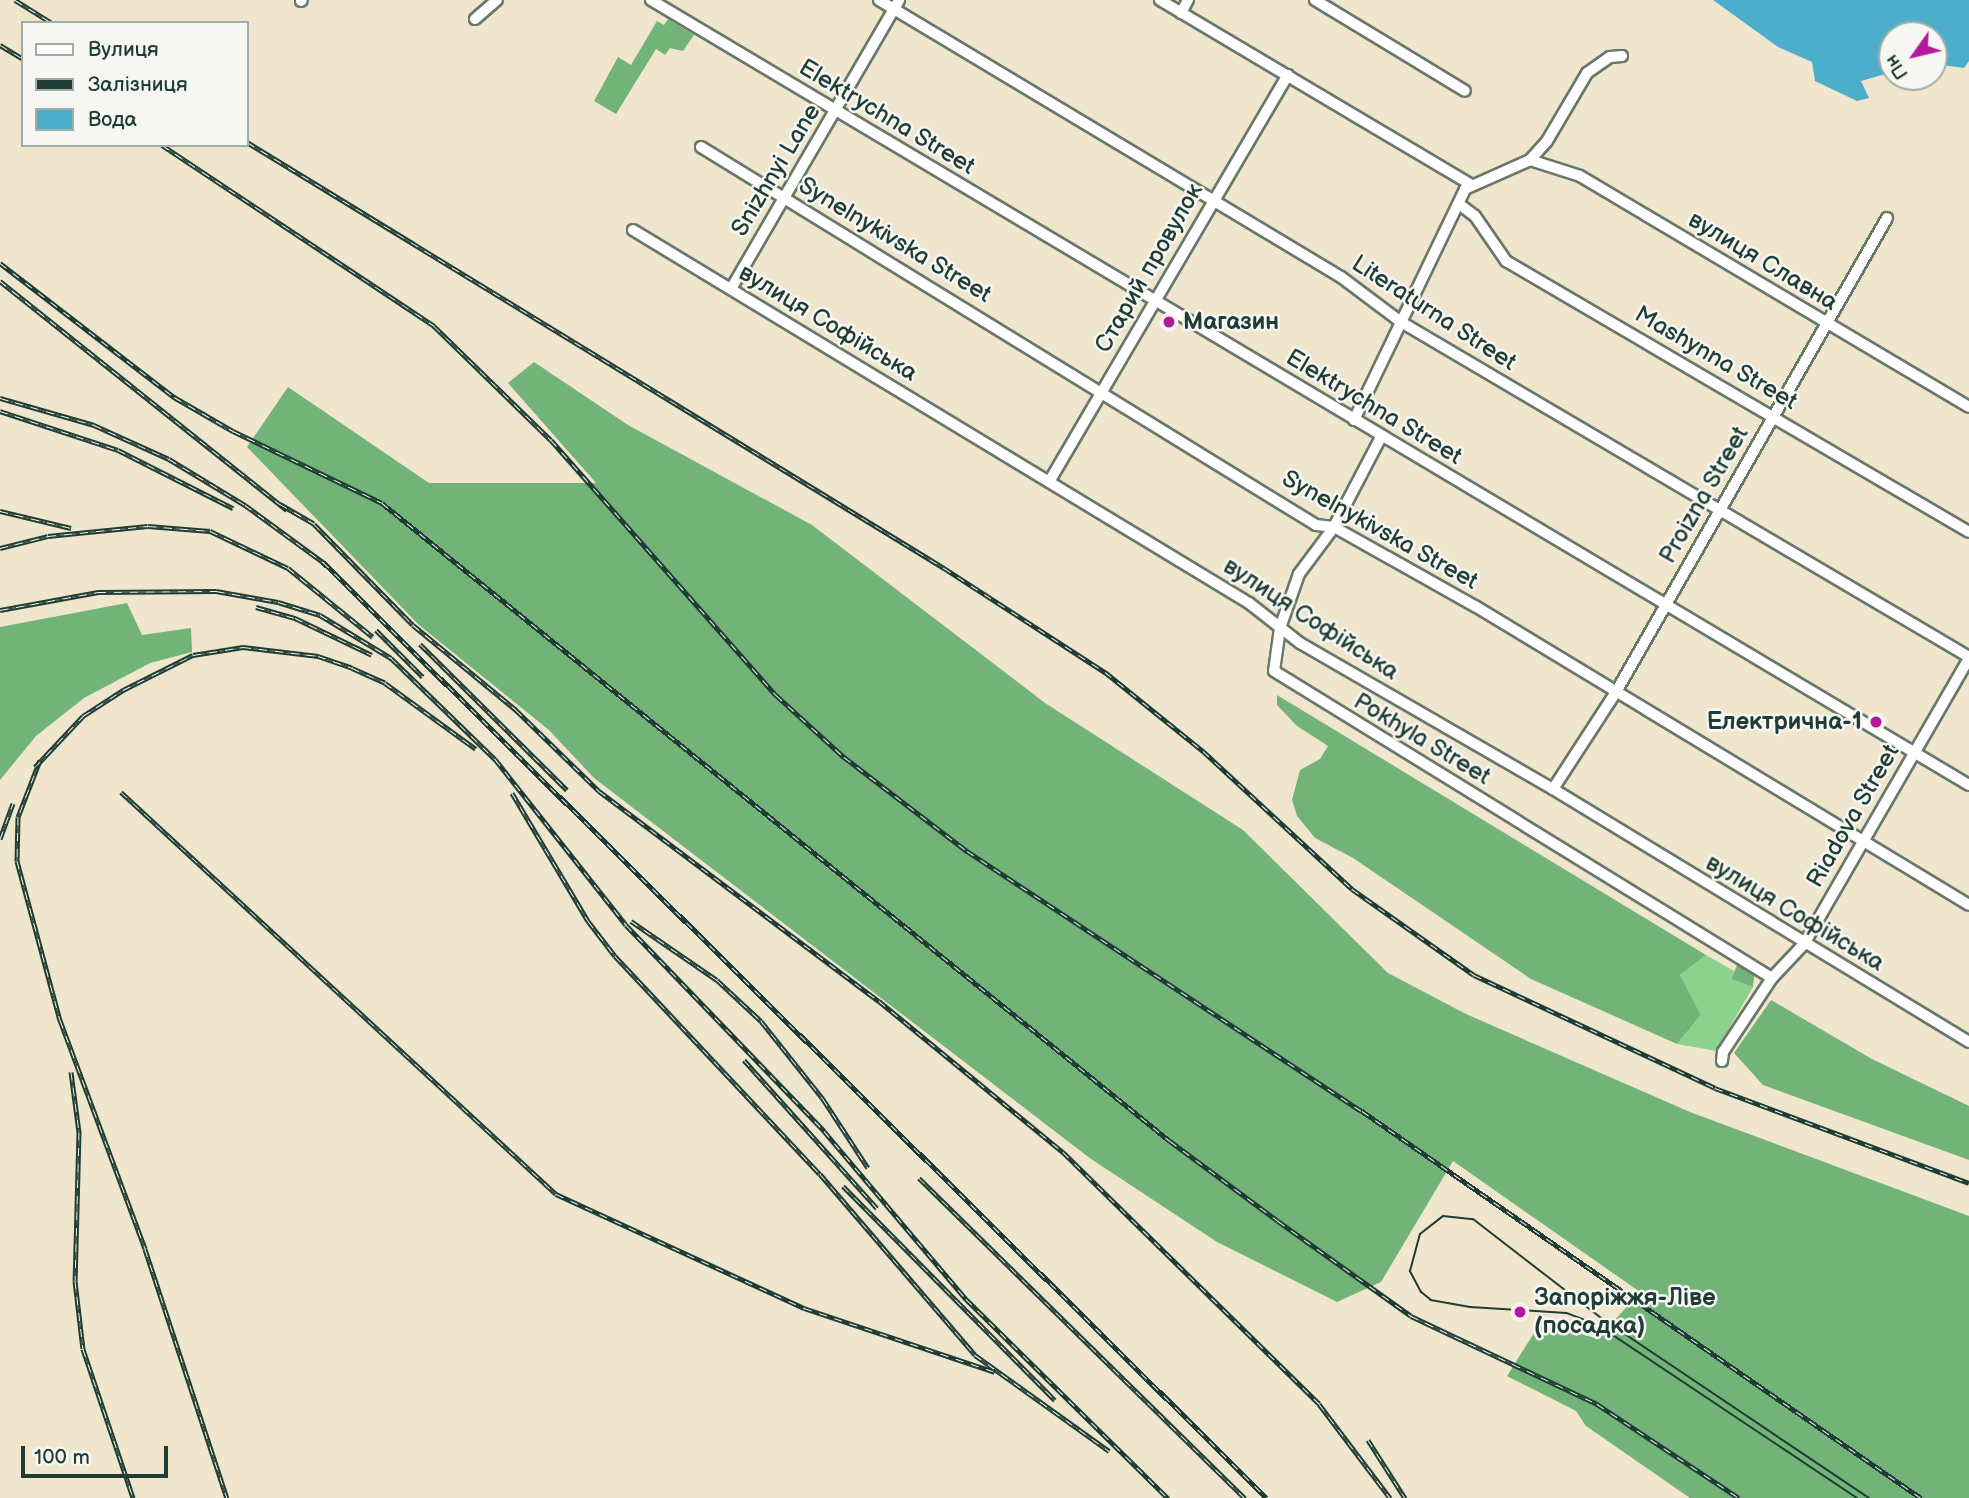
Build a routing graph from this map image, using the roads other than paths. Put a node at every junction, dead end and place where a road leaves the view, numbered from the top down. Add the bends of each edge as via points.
1 (497, 0) edge
2 (651, 0) edge
3 (879, 0) edge
4 (1160, 0) edge
5 (1188, 0) edge
6 (1315, 0) edge
7 (896, 4) edge
8 (1181, 13) junction
9 (475, 19) dead end
10 (1622, 56) dead end
11 (1288, 75) junction
12 (1465, 91) dead end
13 (836, 111) junction
14 (701, 147) dead end
15 (1530, 160) junction
16 (1470, 184) junction
17 (782, 196) junction
18 (1210, 201) junction
19 (1458, 204) junction
20 (1887, 218) dead end
21 (633, 230) dead end
22 (731, 289) junction
23 (1158, 303) junction
24 (1401, 322) junction
25 (1827, 324) junction
26 (1102, 391) junction
27 (1969, 407) edge
28 (1774, 415) junction
29 (1354, 420) junction
30 (1381, 437) junction
31 (1049, 482) junction
32 (1718, 509) junction
33 (1334, 527) junction
34 (1969, 532) edge
35 (1667, 604) junction
36 (1280, 628) junction
37 (1969, 657) edge
38 (1616, 692) junction
39 (1914, 752) junction
40 (1969, 785) edge
41 (1553, 789) junction
42 (1862, 839) junction
43 (1969, 905) edge
44 (1804, 944) junction
45 (1772, 978) junction
46 (1969, 1042) edge
47 (1722, 1061) dead end

1 - 9 street
2 - 13 street, Elektrychna Street
3 - 7 street, Literaturna Street
4 - 8 street
5 - 8 street
6 - 12 street
7 - 13 street, Snizhnyi Lane
7 - 18 street, Literaturna Street
8 - 11 street
10 - 15 street via 1610,57 1587,73 1547,141
11 - 16 street
11 - 18 street, Старий провулок
13 - 17 street, Snizhnyi Lane
13 - 23 street, Elektrychna Street
14 - 17 street, Synelnykivska Street
15 - 16 street
15 - 25 street, вулиця Славна via 1580,176
16 - 19 street
17 - 22 street, Snizhnyi Lane
17 - 26 street, Synelnykivska Street
18 - 23 street, Старий провулок
18 - 24 street, Literaturna Street via 1341,277
19 - 24 street
19 - 28 street, Mashynna Street via 1475,216 1506,261
20 - 25 street, Proizna Street
21 - 22 street, вулиця Софійська
22 - 31 street, вулиця Софійська
23 - 26 street, Старий провулок
23 - 29 street, Elektrychna Street
24 - 29 street
24 - 32 street, Literaturna Street
25 - 27 street, вулиця Славна
25 - 28 street, Proizna Street
26 - 31 street, Старий провулок
26 - 33 street, Synelnykivska Street via 1316,525
28 - 32 street, Proizna Street
28 - 34 street, Mashynna Street
29 - 30 street, Elektrychna Street
30 - 33 street, Pokhyla Street
30 - 35 street, Elektrychna Street
31 - 36 street, вулиця Софійська via 1249,603
32 - 35 street, Proizna Street
32 - 37 street, Literaturna Street
33 - 36 street, Pokhyla Street via 1299,574
33 - 38 street, Synelnykivska Street
35 - 38 street, Proizna Street
35 - 39 street, Elektrychna Street
36 - 41 street, вулиця Софійська
36 - 45 street, Pokhyla Street via 1272,665 1289,683
37 - 39 street, Riadova Street
38 - 41 street, Proizna Street
38 - 42 street, Synelnykivska Street
39 - 40 street, Elektrychna Street
39 - 42 street, Riadova Street
41 - 44 street, вулиця Софійська
42 - 43 street, Synelnykivska Street
42 - 44 street, Riadova Street
44 - 45 street, Riadova Street
44 - 46 street, вулиця Софійська
45 - 47 street, Riadova Street via 1723,1052

